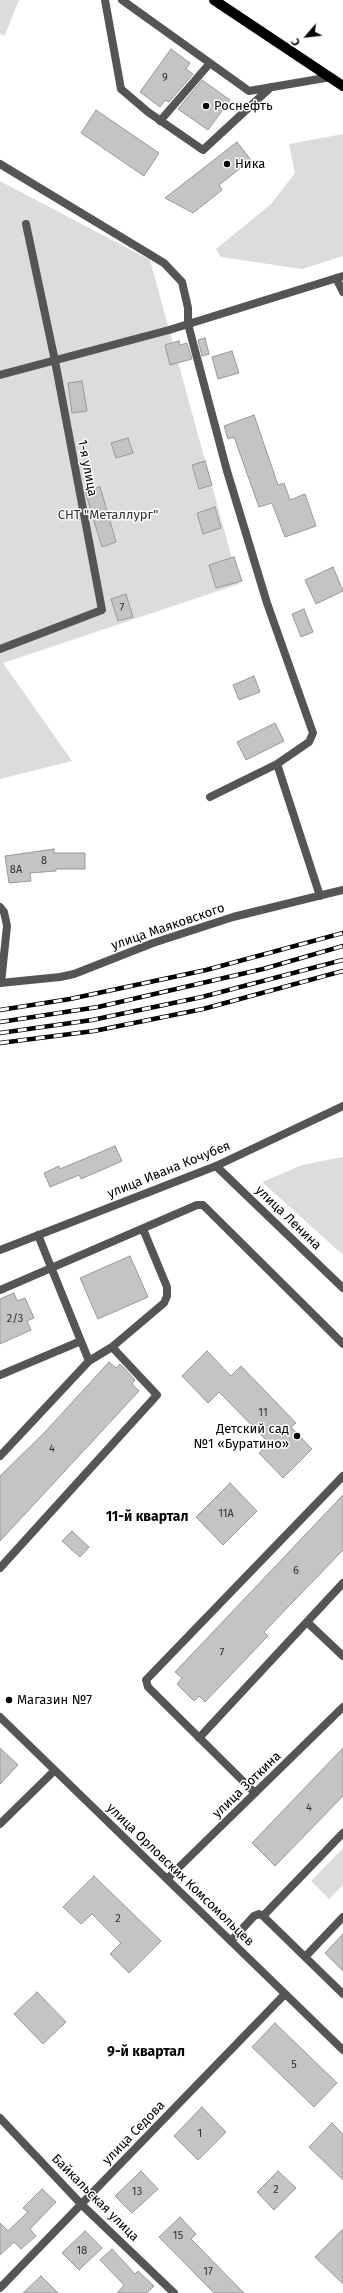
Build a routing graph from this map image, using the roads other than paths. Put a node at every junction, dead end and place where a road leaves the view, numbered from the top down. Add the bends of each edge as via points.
1 (105, 0) edge
2 (122, 0) edge
3 (214, 0) edge
4 (210, 63) junction
5 (330, 77) junction
6 (343, 86) edge
7 (271, 87) junction
8 (160, 121) junction
9 (0, 164) edge
10 (26, 224) dead end
11 (340, 277) edge
12 (343, 292) edge
13 (188, 324) junction
14 (55, 360) junction
15 (0, 375) edge
16 (0, 649) edge
17 (277, 764) junction
18 (210, 797) dead end
19 (343, 890) edge
20 (320, 896) junction
21 (0, 906) edge
22 (0, 983) edge
23 (343, 1106) edge
24 (216, 1166) junction
25 (143, 1229) junction
26 (38, 1235) junction
27 (0, 1250) edge
28 (53, 1268) junction
29 (343, 1288) edge
30 (0, 1290) edge
31 (81, 1340) junction
32 (343, 1344) edge
33 (112, 1347) junction
34 (90, 1361) junction
35 (0, 1375) edge
36 (0, 1456) edge
37 (343, 1476) edge
38 (0, 1568) edge
39 (343, 1583) edge
40 (307, 1622) junction
41 (343, 1656) edge
42 (343, 1707) edge
43 (0, 1717) edge
44 (199, 1738) junction
45 (54, 1771) junction
46 (256, 1793) junction
47 (0, 1824) edge
48 (343, 1833) edge
49 (167, 1879) junction
50 (263, 1916) junction
51 (343, 1917) edge
52 (231, 1941) junction
53 (305, 1957) junction
54 (285, 1994) junction
55 (343, 1994) edge
56 (343, 2050) edge
57 (0, 2118) edge
58 (82, 2205) junction
59 (0, 2288) edge
60 (174, 2293) edge

1 - 8 street via 121,89
2 - 4 street
3 - 5 main road
4 - 7 street via 249,91
4 - 8 street
5 - 6 main road
5 - 7 street
7 - 8 street via 203,150
9 - 13 street via 164,263 182,282 188,308
10 - 14 street, 1-я улица
11 - 12 street
11 - 13 street
13 - 14 street
13 - 17 street via 227,472 313,733 309,742
14 - 15 street
14 - 16 street, 1-я улица via 102,610
17 - 18 street
17 - 20 street
19 - 20 street, улица Маяковского
20 - 22 street, улица Маяковского via 226,919 153,943 74,974
21 - 22 street via 7,926
23 - 24 street, улица Ивана Кочубея
24 - 26 street, улица Ивана Кочубея
24 - 29 street, улица Ленина
25 - 28 street
25 - 32 street via 203,1205
25 - 33 street via 167,1287 167,1296 164,1303
26 - 27 street, улица Ивана Кочубея
26 - 28 street
28 - 30 street
28 - 31 street
31 - 34 street
31 - 35 street
33 - 34 street
33 - 38 street via 155,1391 155,1399
34 - 36 street
37 - 44 street via 146,1680 148,1687
39 - 40 street
40 - 41 street
40 - 44 street
42 - 46 street, улица Зоткина
43 - 45 street, улица Орловских Комсомольцев
44 - 46 street
45 - 47 street
45 - 49 street, улица Орловских Комсомольцев
46 - 49 street, улица Зоткина
48 - 50 street
49 - 52 street, улица Орловских Комсомольцев
50 - 52 street via 254,1916
50 - 53 street
51 - 53 street
52 - 54 street, улица Орловских Комсомольцев
53 - 55 street
54 - 56 street, улица Орловских Комсомольцев
54 - 58 street, улица Седова
57 - 58 street, Байкальская улица
58 - 59 street, улица Седова
58 - 60 street, Байкальская улица

